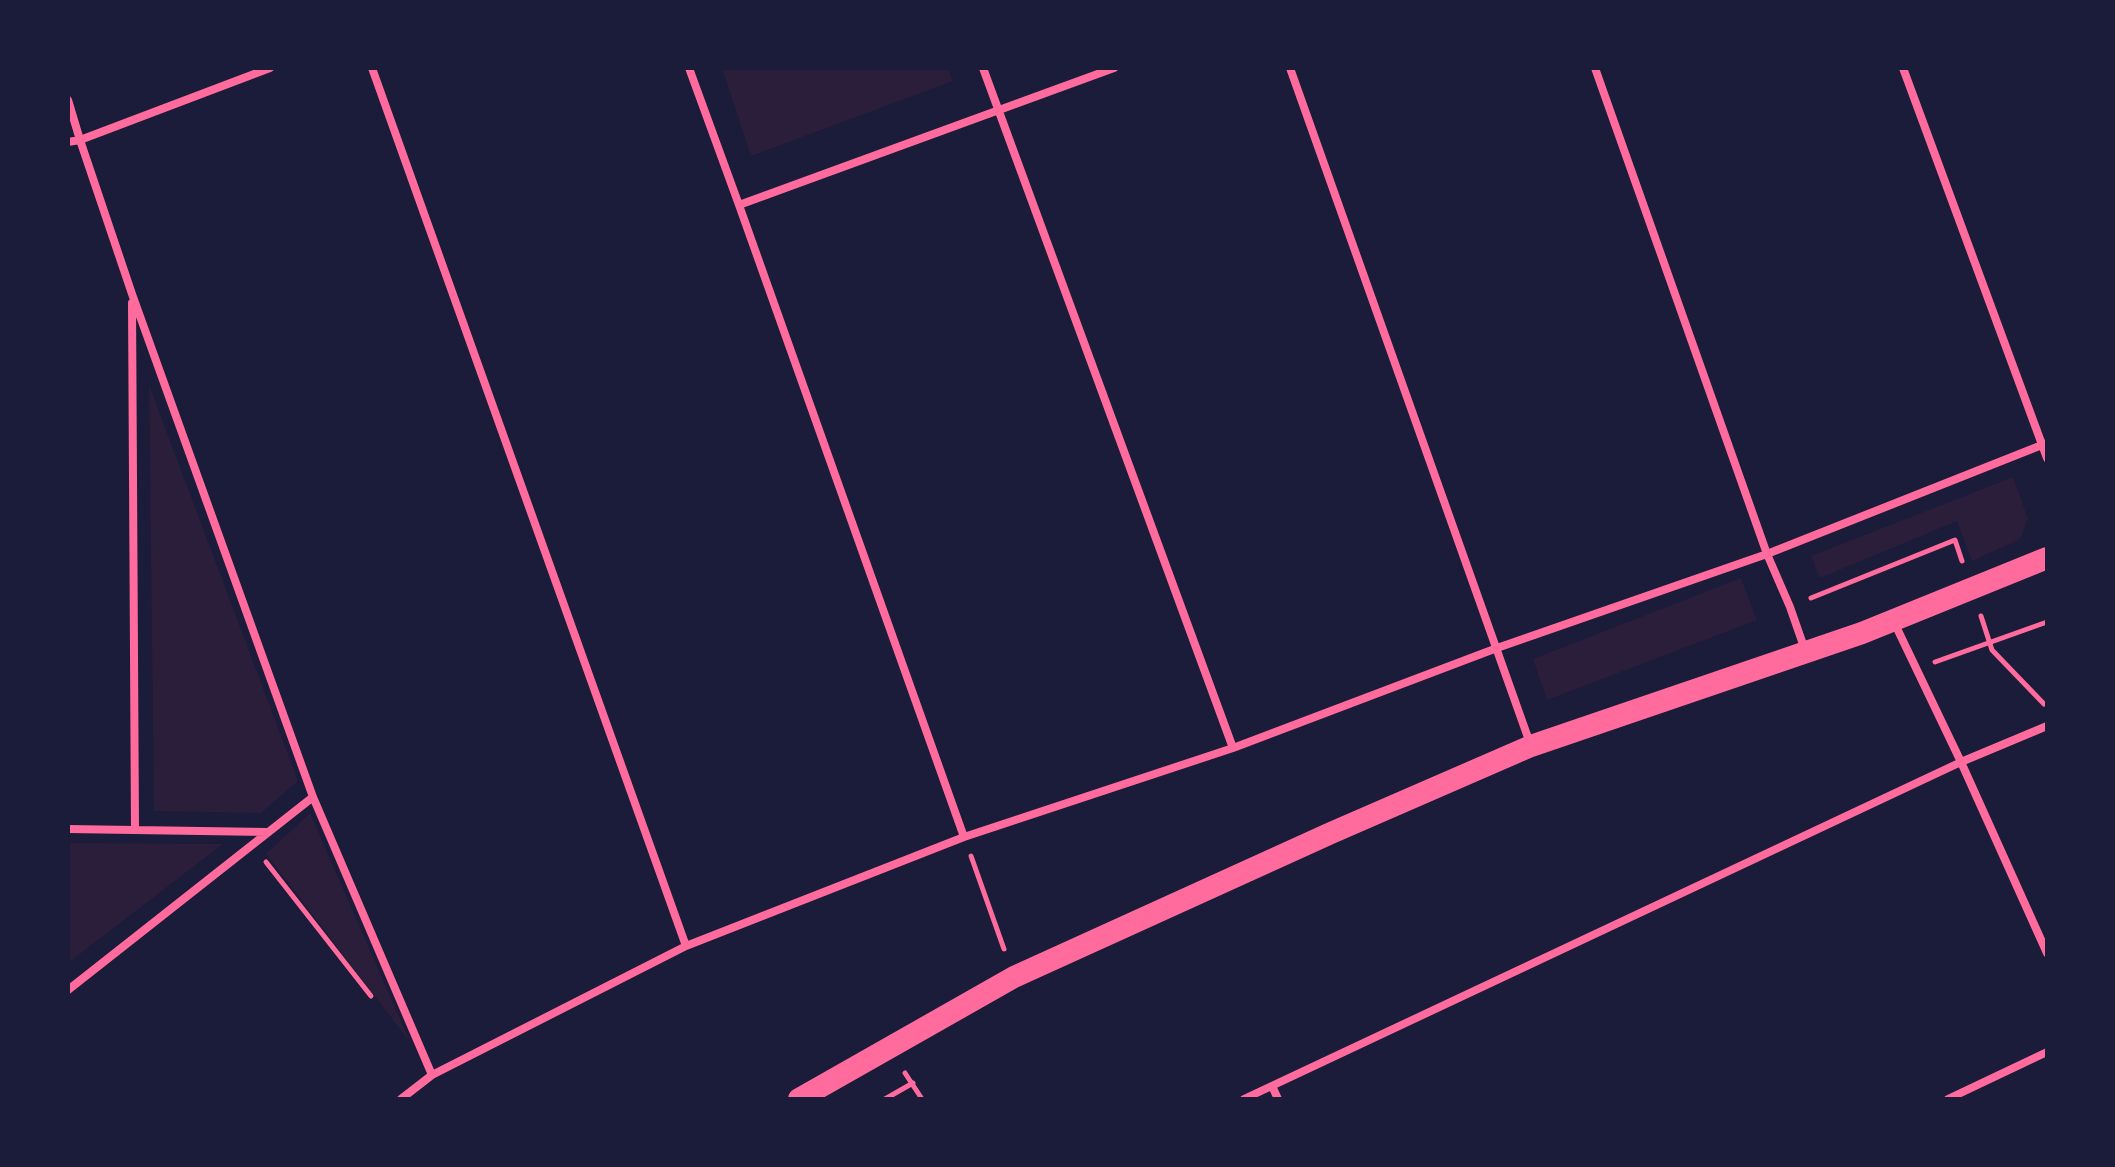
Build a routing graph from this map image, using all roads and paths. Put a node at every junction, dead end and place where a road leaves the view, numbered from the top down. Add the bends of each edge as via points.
1 (270, 68) edge
2 (372, 68) edge
3 (689, 68) edge
4 (983, 68) edge
5 (1114, 68) edge
6 (1290, 68) edge
7 (1595, 68) edge
8 (1903, 68) edge
9 (68, 100) edge
10 (997, 110) junction
11 (80, 140) junction
12 (68, 142) edge
13 (739, 205) junction
14 (132, 294) junction
15 (2044, 444) edge
16 (2047, 458) edge
17 (1767, 554) junction
18 (2047, 558) edge
19 (1893, 620) junction
20 (2047, 622) edge
21 (1497, 648) junction
22 (1805, 652) junction
23 (1915, 669) junction
24 (2047, 726) edge
25 (1531, 746) junction
26 (1233, 748) junction
27 (1961, 762) junction
28 (313, 797) junction
29 (68, 829) edge
30 (135, 830) junction
31 (269, 832) junction
32 (964, 837) junction
33 (252, 845) junction
34 (686, 946) junction
35 (2047, 953) edge
36 (1014, 977) junction
37 (68, 990) edge
38 (375, 1002) dead end
39 (2047, 1052) edge
40 (432, 1075) junction
41 (1272, 1086) junction
42 (401, 1099) edge
43 (799, 1099) edge
44 (885, 1099) edge
45 (922, 1099) edge
46 (1244, 1099) edge
47 (1278, 1099) edge
48 (1948, 1099) edge

1 - 11 street
2 - 34 street
3 - 13 street
4 - 10 street
5 - 10 street
6 - 21 street
7 - 17 street
8 - 15 street
9 - 11 street
10 - 13 street
10 - 26 street
11 - 12 street
11 - 14 street
13 - 32 street
14 - 28 street
14 - 30 street
15 - 16 street
15 - 17 street
17 - 21 street
17 - 22 street
18 - 19 highway
19 - 22 highway
19 - 23 street
20 - 23 path
21 - 25 street
21 - 26 street
22 - 25 highway
23 - 27 street
24 - 27 street
25 - 36 highway
26 - 32 street
27 - 35 street
27 - 41 street
28 - 31 street
28 - 40 street
29 - 30 street
30 - 31 street
31 - 33 street
32 - 34 street
32 - 36 path
33 - 37 street
33 - 38 path
34 - 40 street
36 - 43 highway
39 - 48 street
40 - 42 street
41 - 46 street
41 - 47 street
44 - 45 path via 913,1083

